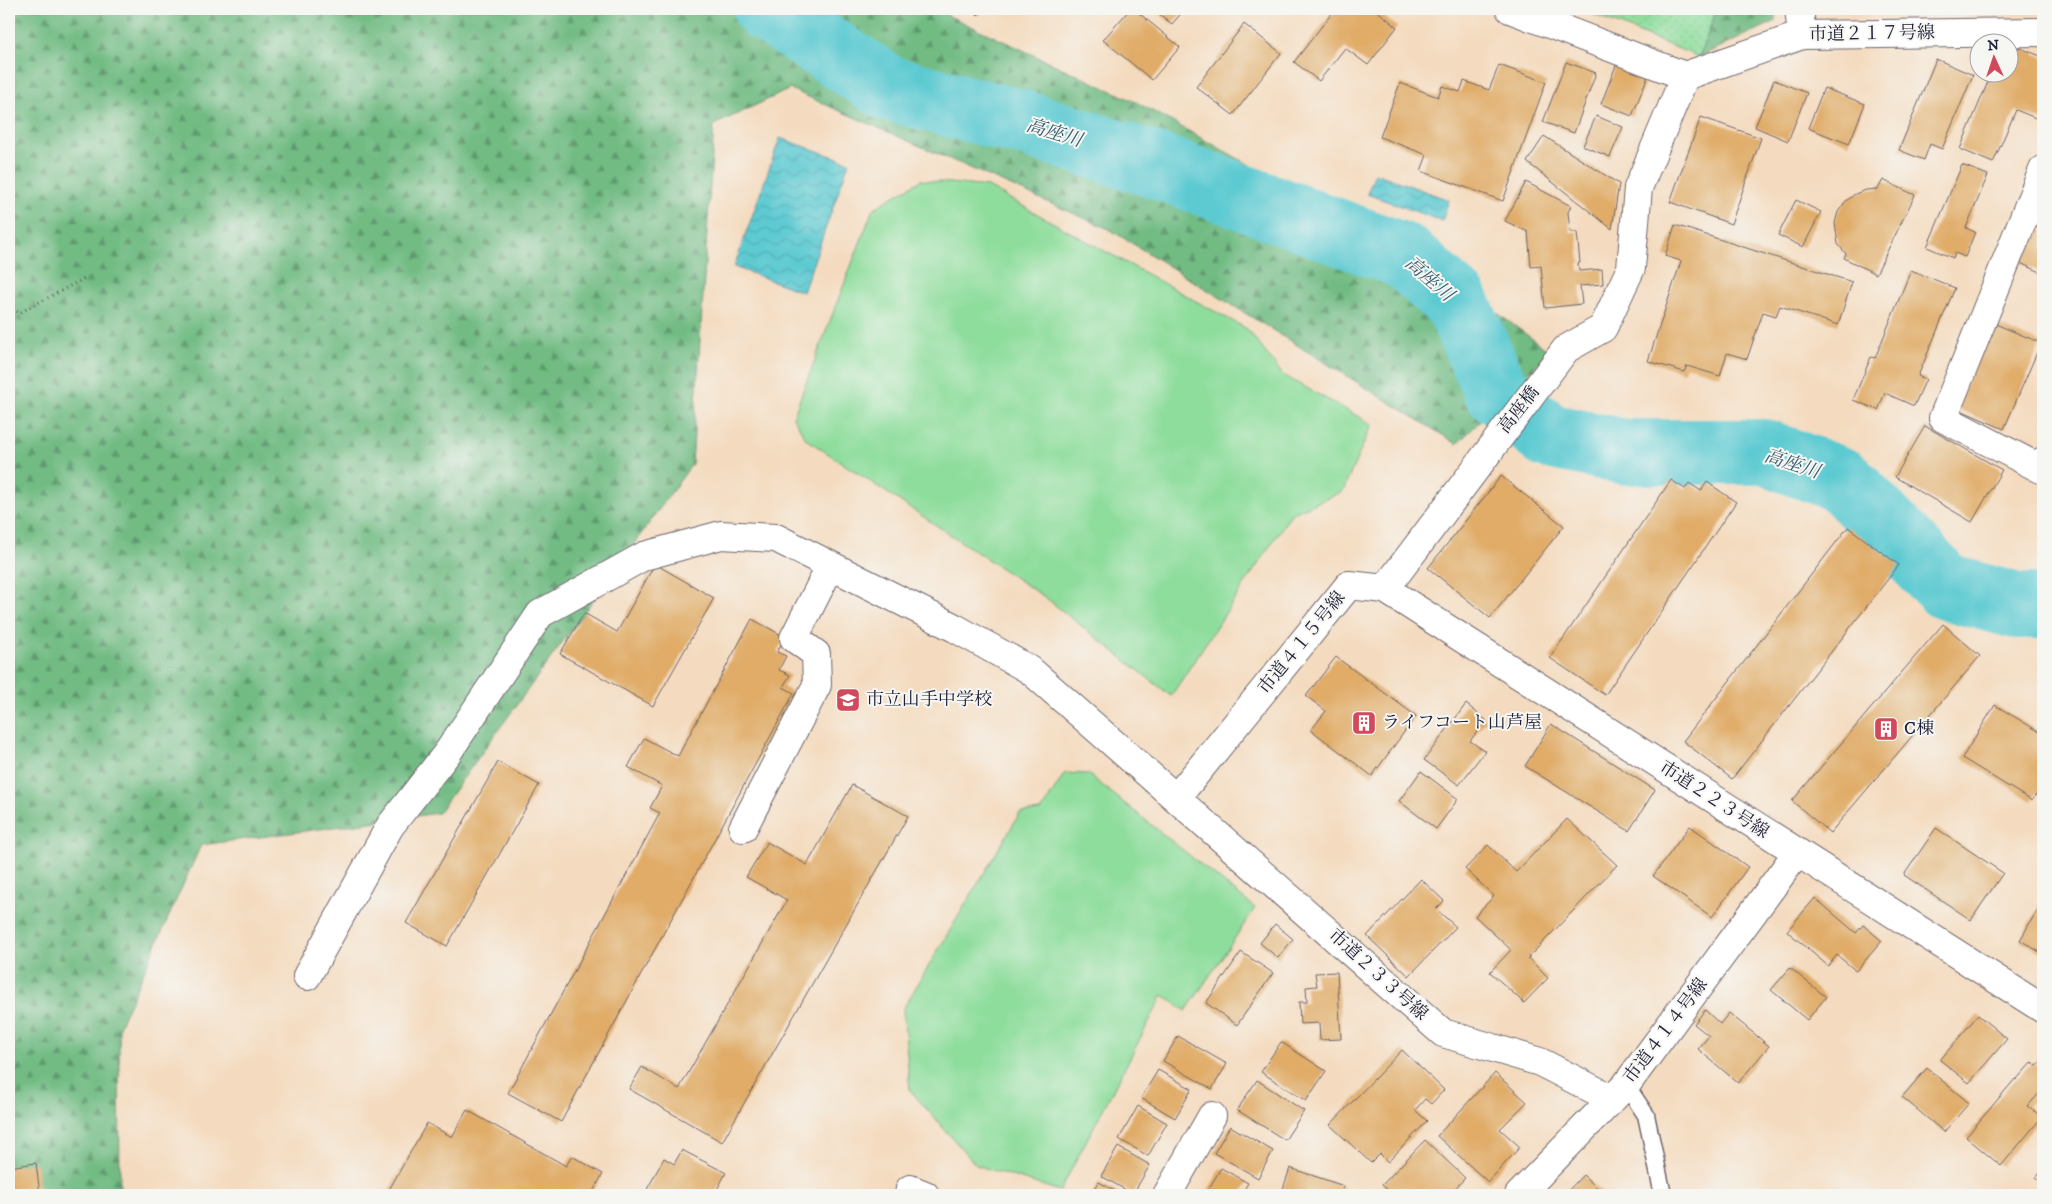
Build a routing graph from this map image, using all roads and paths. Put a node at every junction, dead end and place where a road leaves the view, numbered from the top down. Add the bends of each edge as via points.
1 (1510, 9) edge
2 (1801, 22) edge
3 (2043, 32) edge
4 (1685, 76) junction
5 (2043, 170) edge
6 (87, 277) dead end
7 (9, 305) edge
8 (2043, 462) edge
9 (831, 566) junction
10 (1385, 589) junction
11 (1177, 797) junction
12 (743, 828) dead end
13 (1797, 853) junction
14 (307, 976) dead end
15 (2043, 1009) edge
16 (1619, 1092) junction
17 (1212, 1116) dead end
18 (1167, 1195) edge
19 (1519, 1195) edge
20 (1663, 1195) edge

1 - 4 street
2 - 3 street, 市道２１７号線
2 - 4 street, 市道２１７号線
4 - 10 street, 高座橋 via 1638,188 1631,268 1603,328 1566,349
5 - 8 street via 1943,418 2041,469
6 - 7 path via 19,313
9 - 11 street, 市道２３３号線 via 1030,670
9 - 12 street via 794,638 816,654 817,685
9 - 14 street, 市道２３３号線 via 776,538 721,535 644,556 540,614 448,752 390,826
10 - 11 street, 市道４１５号線 via 1350,585
10 - 13 street, 市道２２３号線
11 - 16 street, 市道２３３号線 via 1444,1033 1540,1062
13 - 15 street, 市道２２３号線
13 - 16 street, 市道４１４号線
16 - 19 street, 市道４１４号線
16 - 20 lane, 市道２３３号線 via 1646,1116
17 - 18 street

